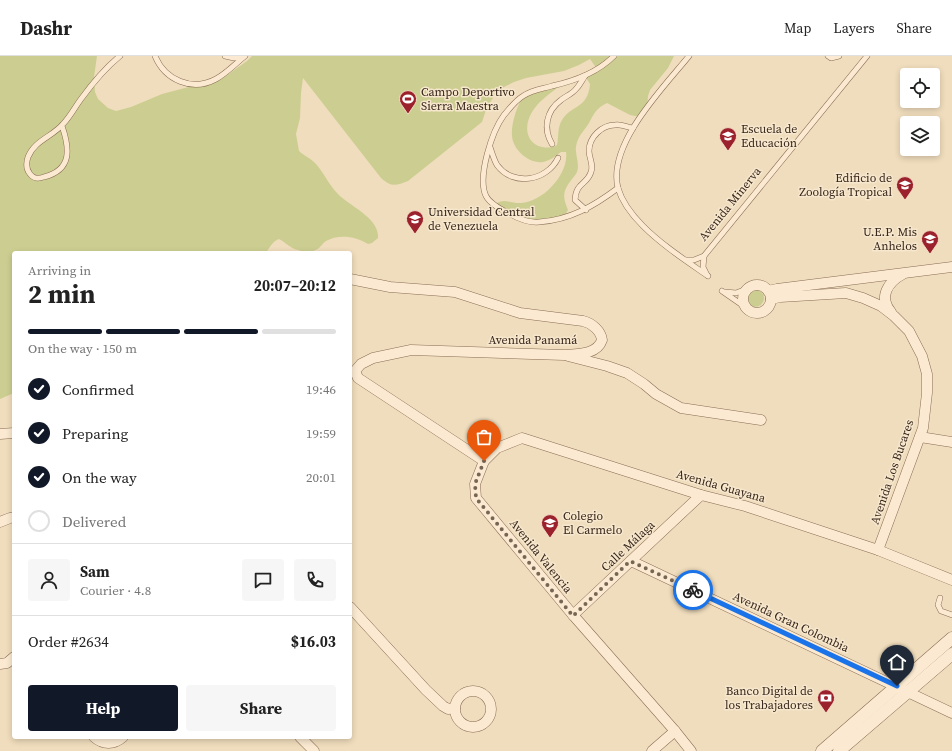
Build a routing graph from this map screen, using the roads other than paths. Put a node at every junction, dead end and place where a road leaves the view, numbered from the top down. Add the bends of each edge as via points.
1 (120, 56) edge
2 (155, 56) edge
3 (225, 56) edge
4 (614, 56) edge
5 (689, 56) edge
6 (828, 56) edge
7 (839, 56) edge
8 (867, 56) edge
9 (243, 58) edge
10 (585, 76) junction
11 (62, 126) junction
12 (633, 128) junction
13 (552, 144) dead end
14 (490, 147) junction
15 (558, 158) dead end
16 (618, 188) junction
17 (586, 210) junction
18 (704, 256) junction
19 (685, 260) junction
20 (952, 267) edge
21 (907, 273) junction
22 (352, 278) edge
23 (749, 288) junction
24 (770, 295) junction
25 (748, 309) junction
26 (894, 316) junction
27 (564, 355) junction
28 (761, 420) dead end
29 (12, 433) edge
30 (0, 434) edge
31 (920, 437) junction
32 (952, 442) edge
33 (484, 461) junction
34 (701, 495) junction
35 (12, 518) edge
36 (0, 522) edge
37 (878, 550) junction
38 (630, 561) junction
39 (952, 580) edge
40 (940, 598) dead end
41 (352, 609) edge
42 (952, 615) edge
43 (573, 616) junction
44 (952, 638) edge
45 (952, 654) edge
46 (12, 659) edge
47 (0, 664) edge
48 (902, 689) junction
49 (455, 708) dead end
50 (952, 713) edge
51 (675, 731) junction
52 (97, 739) edge
53 (120, 739) edge
54 (302, 739) edge
55 (314, 751) edge
56 (652, 751) edge
57 (691, 751) edge
58 (822, 751) edge
59 (839, 751) edge

1 - 11 lane via 93,83
2 - 9 lane via 164,72 182,82 196,84 216,79
3 - 9 lane
4 - 10 lane
5 - 12 lane
6 - 7 lane
8 - 18 lane, Avenida Minerva
10 - 13 lane via 577,89 557,104 550,114 546,132
10 - 14 lane via 523,95 512,104 503,117
11 - 11 lane via 38,143 30,153 26,162 27,169 33,177 38,179 54,175 65,163 68,148
12 - 16 lane via 619,162
12 - 17 lane via 613,124 601,130 592,140 589,152 591,172 578,187 576,194 576,200
14 - 15 lane via 498,166 507,174 519,178 539,177 550,170
14 - 17 lane via 483,171 483,186 487,197 505,212 526,221 538,222 563,218
16 - 17 lane
16 - 19 lane via 625,203 642,226
18 - 19 lane, Avenida Minerva
18 - 19 lane, Avenida Minerva via 703,267 708,276
20 - 21 street
21 - 24 street via 777,289
21 - 26 street, Avenida Los Bucares via 891,283 885,292 885,304
22 - 27 street, Avenida Panamá via 390,287 455,292 520,313 583,321 592,324 601,335 600,345 592,351
23 - 24 street via 758,285 765,288
23 - 25 street via 743,298
23 - 25 lane via 736,293 722,291
24 - 25 street via 768,307 761,312
24 - 26 street, Avenida Los Bucares via 780,297 846,293 881,306
26 - 31 street, Avenida Los Bucares via 909,331 922,356 927,374 927,393
27 - 28 street via 627,373 661,398 681,408
27 - 33 street, Avenida Panamá via 411,350 373,358 361,364 355,371 358,378
29 - 30 street
31 - 32 street
31 - 37 street, Avenida Los Bucares
33 - 34 street, Avenida Guayana via 498,448 522,438
33 - 43 street, Avenida Valencia via 475,484 476,498
34 - 37 street, Avenida Guayana via 745,506
34 - 38 street, Calle Málaga
35 - 36 street
37 - 39 street, Avenida Guayana
38 - 43 street, Calle Málaga
38 - 48 street, Avenida Gran Colombia
40 - 42 lane via 938,605 941,611
41 - 49 street via 426,690 443,706 448,709
43 - 51 street, Avenida Valencia
44 - 48 street
45 - 48 street
46 - 47 street
48 - 50 street, Avenida Gran Colombia
48 - 58 street
48 - 59 street
51 - 56 street
51 - 57 street, Avenida Valencia
52 - 53 street via 108,743
54 - 55 street

